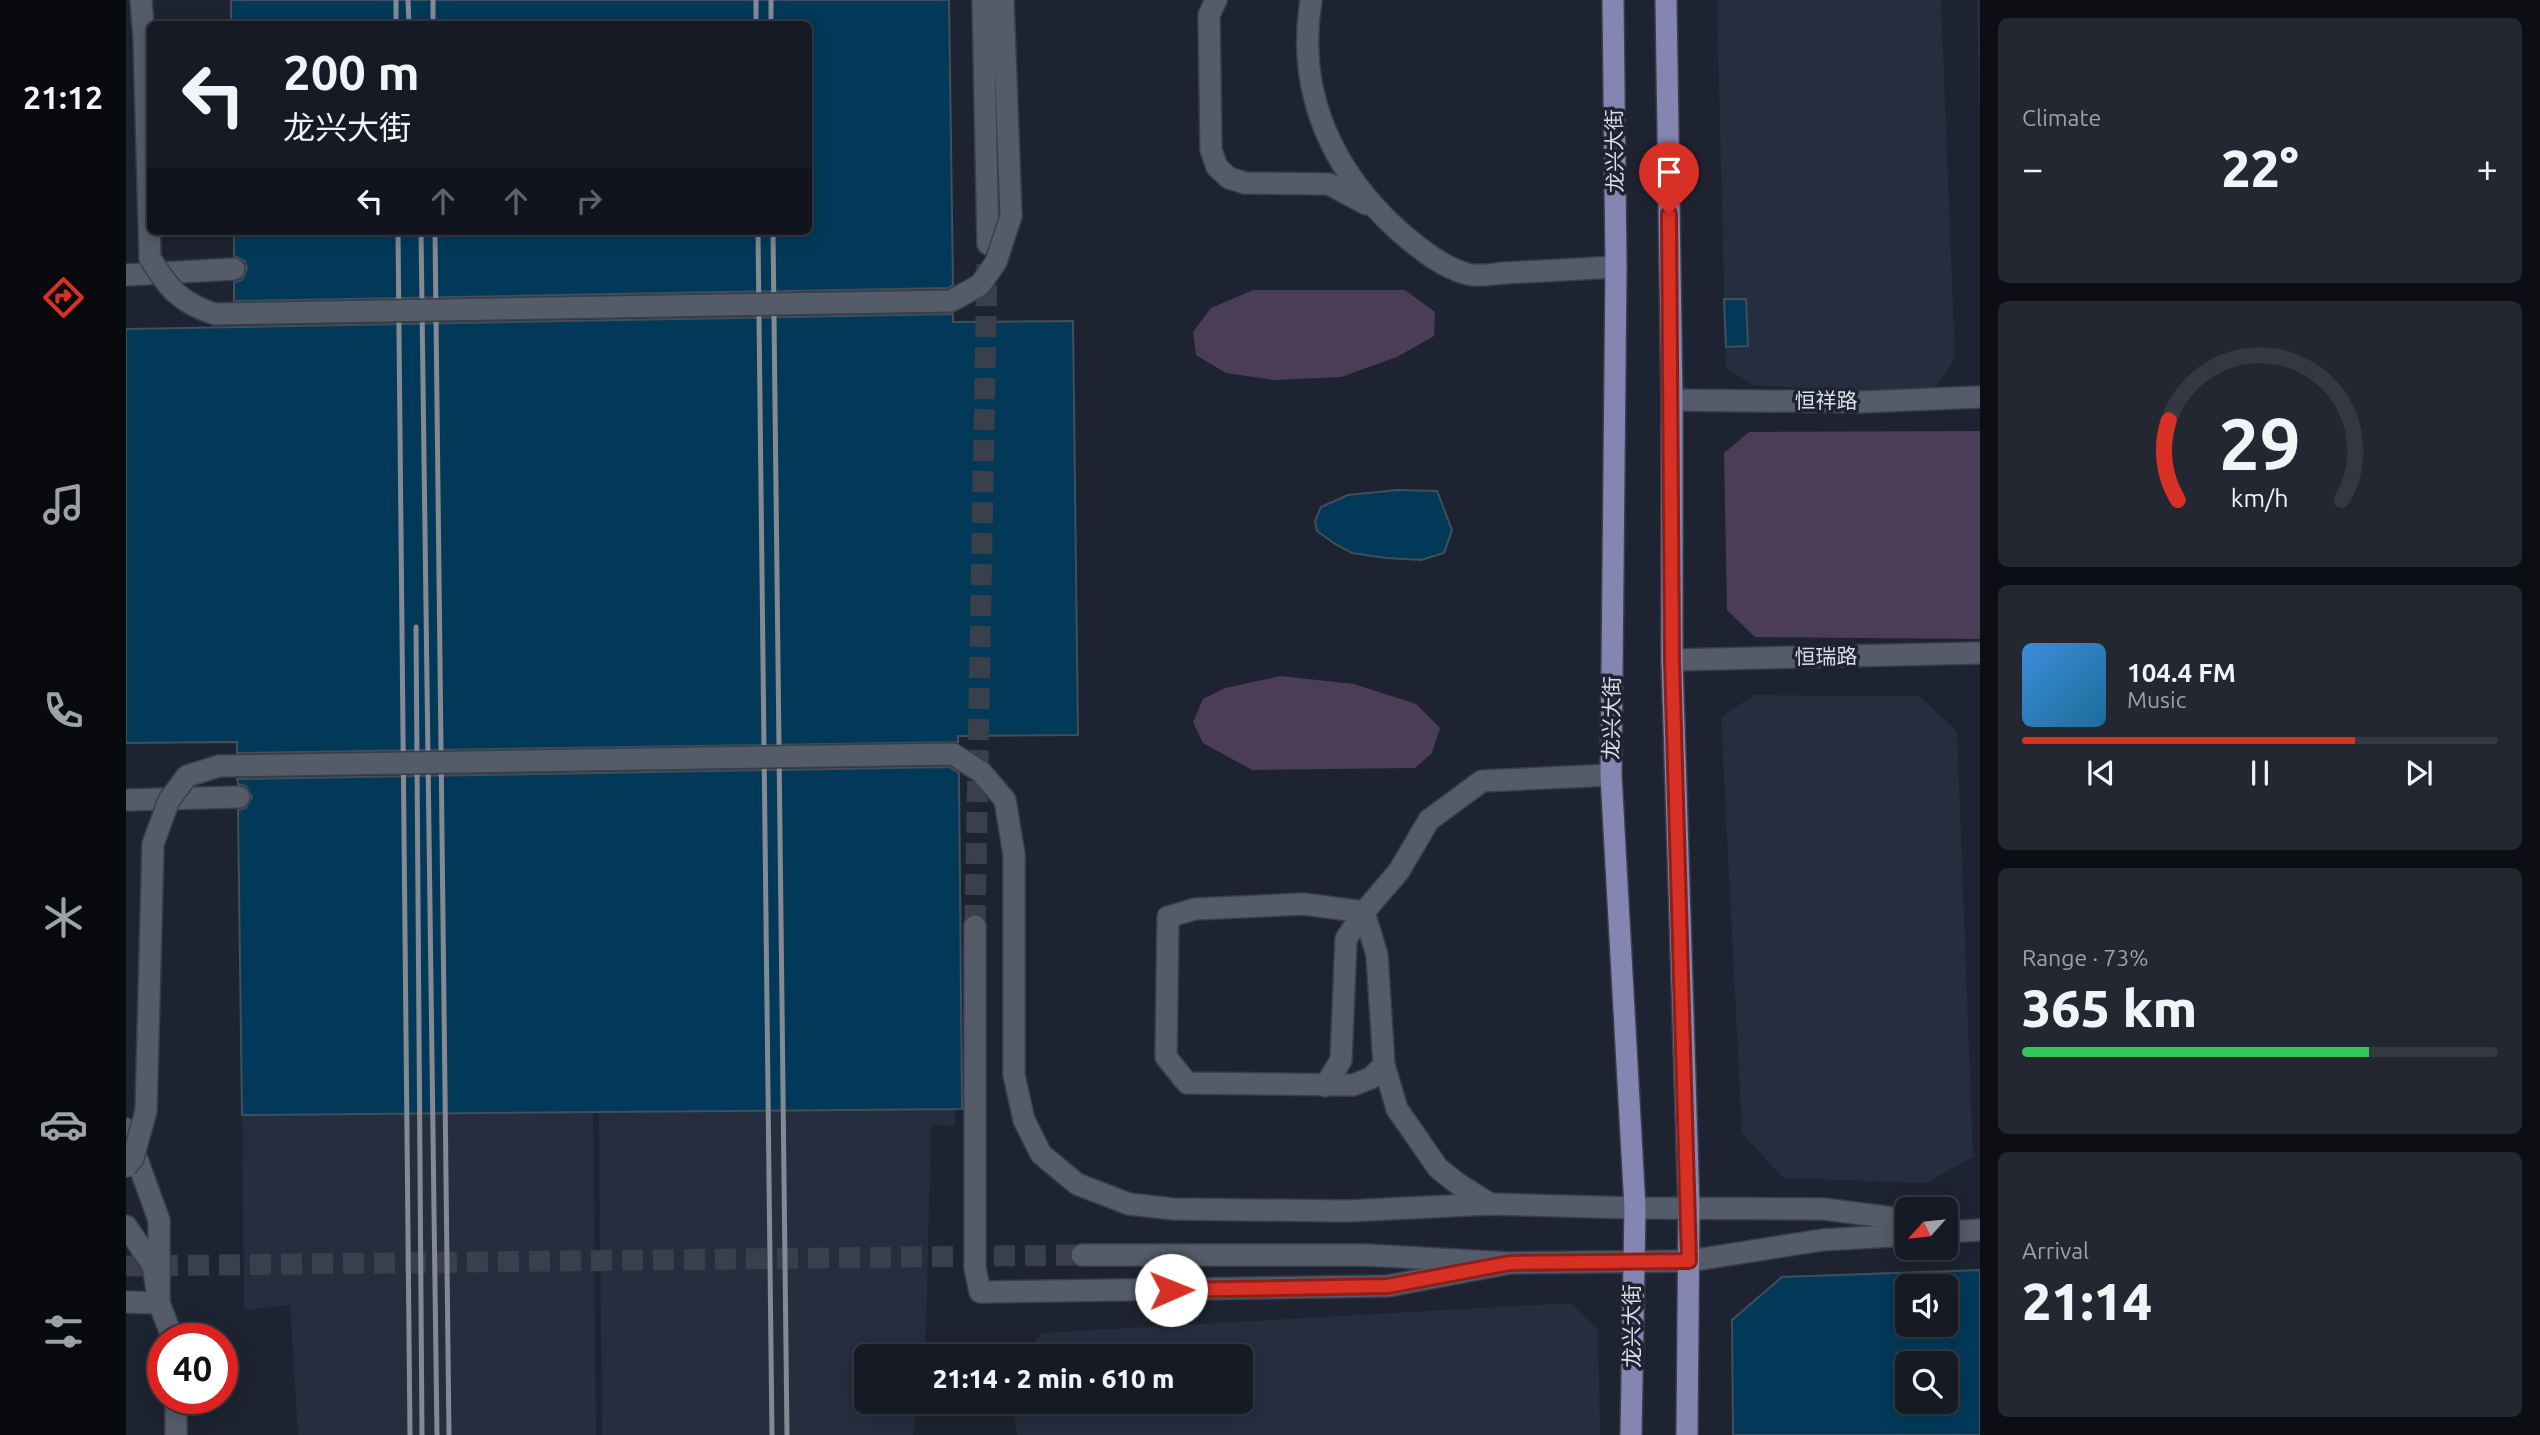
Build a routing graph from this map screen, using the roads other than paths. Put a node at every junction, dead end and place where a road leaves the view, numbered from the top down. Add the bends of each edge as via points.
1 (141, 0) edge
2 (984, 0) edge
3 (1003, 0) edge
4 (1216, 0) edge
5 (1311, 0) edge
6 (1613, 0) edge
7 (1666, 0) edge
8 (147, 148) edge
9 (1374, 209) junction
10 (149, 235) edge
11 (988, 244) tunnel mouth
12 (1616, 267) junction
13 (234, 269) dead end
14 (126, 275) edge
15 (1980, 397) edge
16 (1672, 400) junction
17 (1980, 653) edge
18 (1672, 660) junction
19 (1612, 775) junction
20 (239, 797) dead end
21 (126, 800) edge
22 (1364, 912) junction
23 (975, 926) tunnel mouth
24 (1384, 1065) junction
25 (1325, 1086) junction
26 (126, 1129) edge
27 (126, 1167) edge
28 (1490, 1204) junction
29 (1689, 1207) junction
30 (1635, 1208) junction
31 (1895, 1218) edge
32 (126, 1226) edge
33 (1958, 1228) edge
34 (1978, 1230) edge
35 (1958, 1231) edge
36 (1895, 1236) edge
37 (1082, 1255) tunnel mouth
38 (1689, 1261) junction
39 (1510, 1263) junction
40 (1632, 1263) junction
41 (126, 1303) edge
42 (159, 1303) junction
43 (167, 1323) edge
44 (176, 1414) edge
45 (176, 1435) edge
46 (1632, 1435) edge
47 (1687, 1435) edge

1 - 8 street, bridge
2 - 11 street
3 - 10 street, bridge via 1011,216 996,262 980,285 951,300 215,314 192,307 166,285 150,258
4 - 9 street via 1209,15 1211,150 1217,167 1229,178 1245,183 1329,184
5 - 9 street via 1309,69 1319,114 1342,167
6 - 12 main road, 龙兴大街
7 - 16 main road
9 - 12 street via 1425,254 1469,275
12 - 19 main road, 龙兴大街
13 - 14 street
15 - 16 street, 恒祥路 via 1861,402
16 - 18 main road
17 - 18 street, 恒瑞路
18 - 29 main road
19 - 22 street via 1482,781 1429,820 1399,871
19 - 30 main road, 龙兴大街
20 - 21 street
22 - 24 street via 1377,955
22 - 25 street via 1346,939 1341,1060
22 - 25 street via 1304,904 1195,909 1168,917 1166,1057 1187,1083
23 - 39 street via 975,1268 980,1292 1388,1286
24 - 25 street via 1371,1078 1353,1085
24 - 28 street via 1397,1109 1432,1159 1458,1184
26 - 42 street via 159,1220
27 - 28 street, bridge via 133,1158 146,1111 153,844 169,800 187,776 219,766 953,754 981,772 1005,800 1014,855 1014,1075 1024,1120 1041,1154 1077,1184 1129,1203 1173,1209 1347,1211
28 - 30 street
29 - 30 street
29 - 31 street via 1824,1209
29 - 38 main road
30 - 40 main road, 龙兴大街
32 - 42 street via 153,1265
33 - 34 street
34 - 35 street
36 - 38 street via 1822,1240
37 - 39 street via 1366,1255
38 - 40 street
38 - 47 main road
39 - 40 street
40 - 46 main road, 龙兴大街
41 - 42 street
42 - 43 street
44 - 45 street

